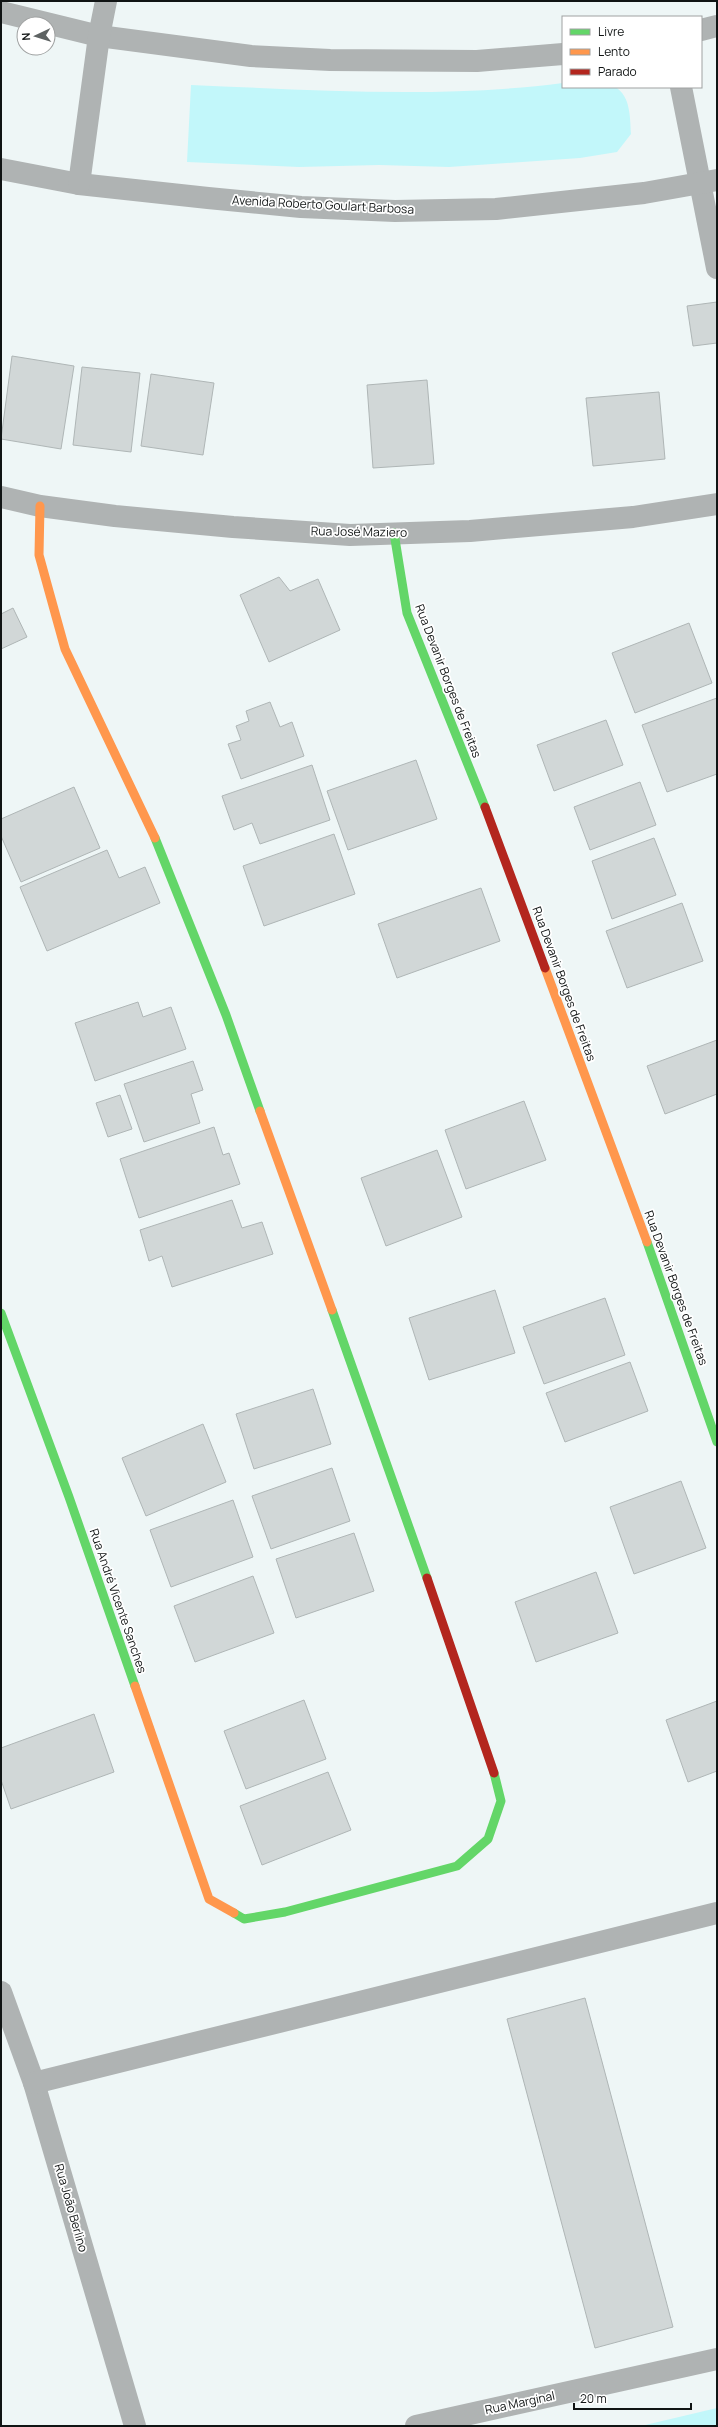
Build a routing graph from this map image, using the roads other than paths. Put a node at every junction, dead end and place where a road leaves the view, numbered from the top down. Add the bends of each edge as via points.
1 (3, 1) edge
2 (106, 1) edge
3 (1, 12) edge
4 (717, 26) edge
5 (702, 30) edge
6 (99, 36) junction
7 (562, 54) edge
8 (681, 88) edge
9 (1, 169) edge
10 (709, 182) edge
11 (79, 184) junction
12 (717, 268) edge
13 (1, 497) edge
14 (717, 504) edge
15 (40, 506) junction
16 (394, 533) junction
17 (1, 1313) edge
18 (717, 1442) edge
19 (717, 1913) edge
20 (1, 1992) edge
21 (34, 2084) junction
22 (717, 2359) edge
23 (135, 2426) edge
24 (416, 2426) edge

1 - 3 street
2 - 6 street
3 - 6 street
4 - 5 street
6 - 7 street via 251,56 330,60 477,61
6 - 11 street
8 - 10 street
9 - 11 street, Avenida Roberto Goulart Barbosa
10 - 11 street, Avenida Roberto Goulart Barbosa via 644,193 496,208 395,211 301,207
10 - 12 street
13 - 15 street, Rua José Maziero
14 - 16 street, Rua José Maziero via 633,517 470,531
15 - 16 street, Rua José Maziero via 233,527 350,535
15 - 17 street, Rua André Vicente Sanches via 39,555 64,649 154,836 226,1015 488,1753 501,1801 488,1839 457,1866 285,1912 244,1919 209,1899
16 - 18 street, Rua Devanir Borges de Freitas via 407,613 500,845 657,1269
19 - 21 street
20 - 21 street, Rua João Berlino
21 - 23 street, Rua João Berlino
22 - 24 street, Rua Marginal

